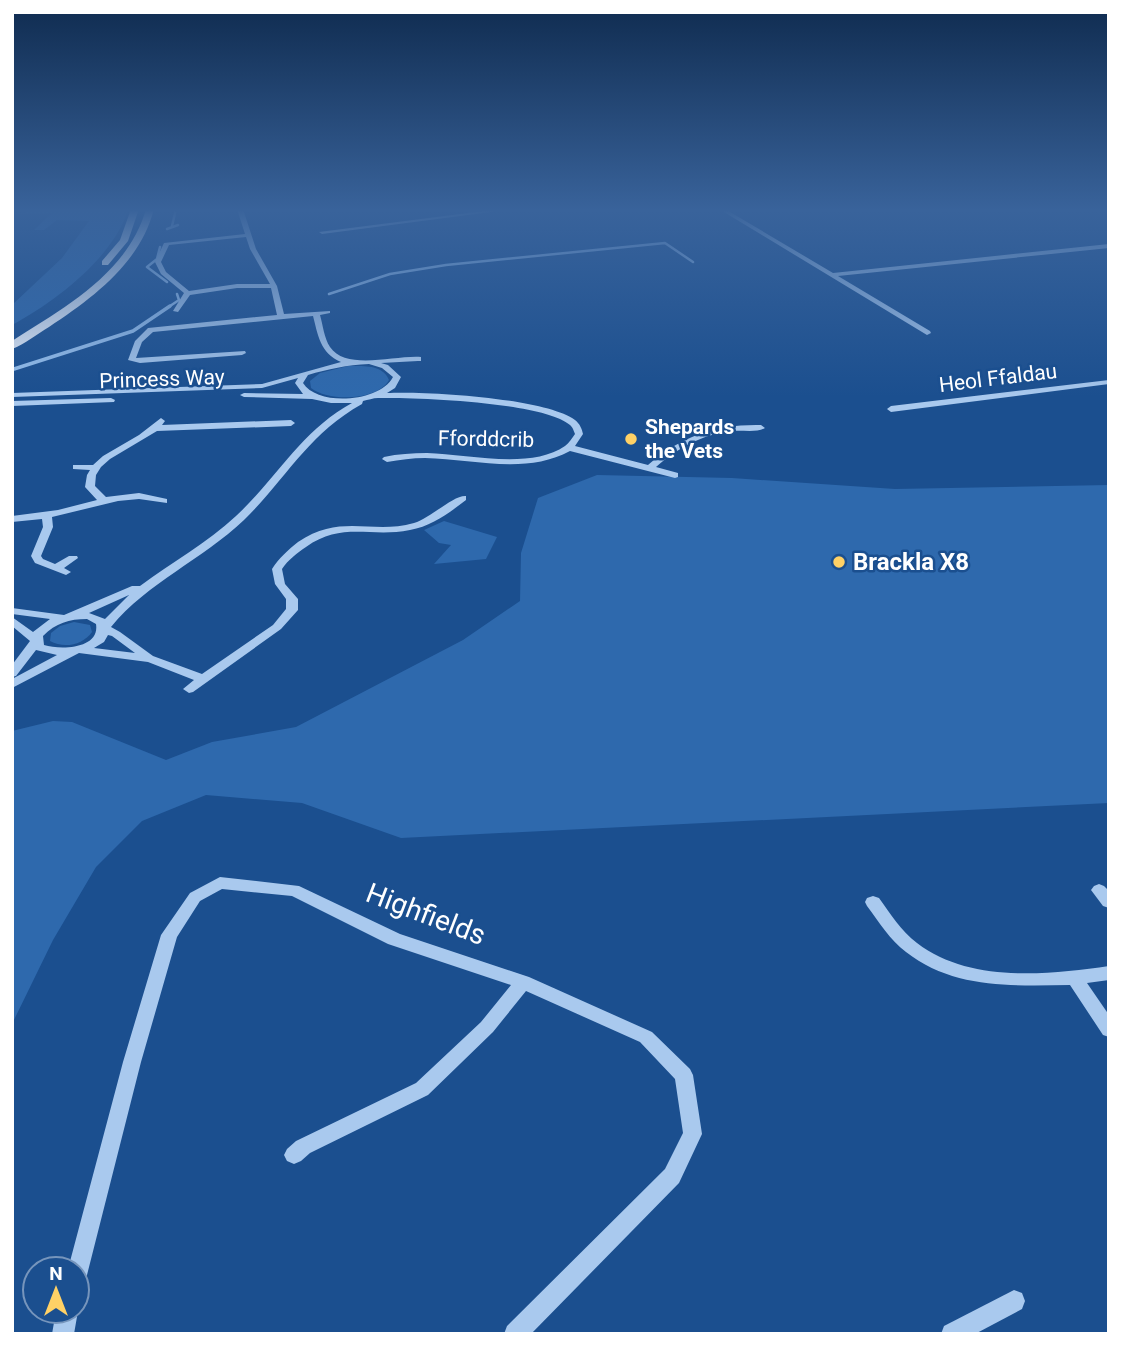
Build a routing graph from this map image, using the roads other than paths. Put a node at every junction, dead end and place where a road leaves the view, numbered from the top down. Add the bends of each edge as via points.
1 (112, 272) edge
2 (163, 272) edge
3 (267, 272) edge
4 (828, 272) edge
5 (863, 272) edge
6 (833, 275) junction
7 (274, 286) junction
8 (188, 293) junction
9 (176, 311) dead end
10 (328, 312) dead end
11 (316, 313) junction
12 (281, 317) junction
13 (927, 333) dead end
14 (12, 345) edge
15 (325, 349) junction
16 (242, 354) dead end
17 (356, 363) junction
18 (307, 374) junction
19 (402, 380) junction
20 (1109, 382) edge
21 (12, 395) edge
22 (372, 397) junction
23 (445, 397) junction
24 (315, 398) junction
25 (12, 404) edge
26 (891, 409) dead end
27 (291, 422) dead end
28 (322, 426) junction
29 (761, 428) dead end
30 (571, 448) junction
31 (387, 458) dead end
32 (76, 467) dead end
33 (96, 468) junction
34 (649, 469) junction
35 (674, 475) dead end
36 (166, 489) dead end
37 (151, 498) junction
38 (103, 500) junction
39 (440, 500) dead end
40 (164, 501) dead end
41 (47, 515) junction
42 (12, 519) edge
43 (73, 558) dead end
44 (61, 570) joint
45 (153, 581) junction
46 (12, 611) edge
47 (67, 617) junction
48 (12, 620) edge
49 (105, 628) junction
50 (36, 641) junction
51 (76, 650) junction
52 (150, 659) junction
53 (12, 673) edge
54 (203, 679) junction
55 (12, 684) edge
56 (188, 689) dead end
57 (873, 902) dead end
58 (1109, 973) edge
59 (1074, 978) junction
60 (523, 982) junction
61 (1109, 1030) edge
62 (294, 1155) dead end
63 (82, 1255) edge
64 (1014, 1301) dead end
65 (515, 1334) edge
66 (952, 1334) edge

1 - 14 main road
2 - 8 street
3 - 7 street
4 - 6 street
5 - 6 street
6 - 13 street
7 - 8 street
7 - 12 street
8 - 9 street
10 - 11 street
11 - 12 street
11 - 15 street
12 - 16 street via 151,330 139,341 132,359
15 - 17 street
15 - 18 street
17 - 18 street, Princess Way via 331,365
17 - 19 street, Princess Way via 385,367
17 - 19 street via 418,359 420,363 406,368
18 - 21 street, Princess Way via 251,386
18 - 24 street via 300,388
19 - 22 street
19 - 23 street, Fforddcrib
20 - 26 street, Heol Ffaldau
22 - 23 street, Fforddcrib
22 - 24 street, Princess Way
22 - 28 street
23 - 30 street, Fforddcrib via 558,415 578,430
24 - 25 street, Princess Way via 277,394
24 - 28 street via 328,409
27 - 33 street via 159,424
28 - 45 street via 241,517
29 - 34 street via 734,427 679,443
30 - 31 street, Fforddcrib via 528,460 405,452
30 - 34 street
32 - 33 street
33 - 38 street via 90,487
34 - 35 street
36 - 37 street
37 - 38 street via 127,495
37 - 40 street
38 - 41 street
39 - 54 street via 459,501 434,519 412,527 346,527 308,539 277,569 280,584 292,599 289,616
41 - 42 street
41 - 44 street via 48,527 36,556
43 - 44 street
45 - 47 street
45 - 49 street via 119,609
46 - 47 street
47 - 49 street via 89,616
47 - 50 street via 48,625
48 - 50 street
49 - 51 street via 97,640
49 - 52 street
50 - 51 street via 38,647 52,652
50 - 53 street
51 - 52 street
51 - 55 street
52 - 54 street
54 - 56 street
57 - 59 street via 910,947 944,969 1001,980
58 - 59 street
59 - 61 street
60 - 62 street via 487,1027 422,1089
60 - 63 street, Highfields via 394,939 294,890 220,883 195,897 169,936
60 - 65 street, Highfields via 646,1037 684,1075 693,1134 672,1176
64 - 66 street

